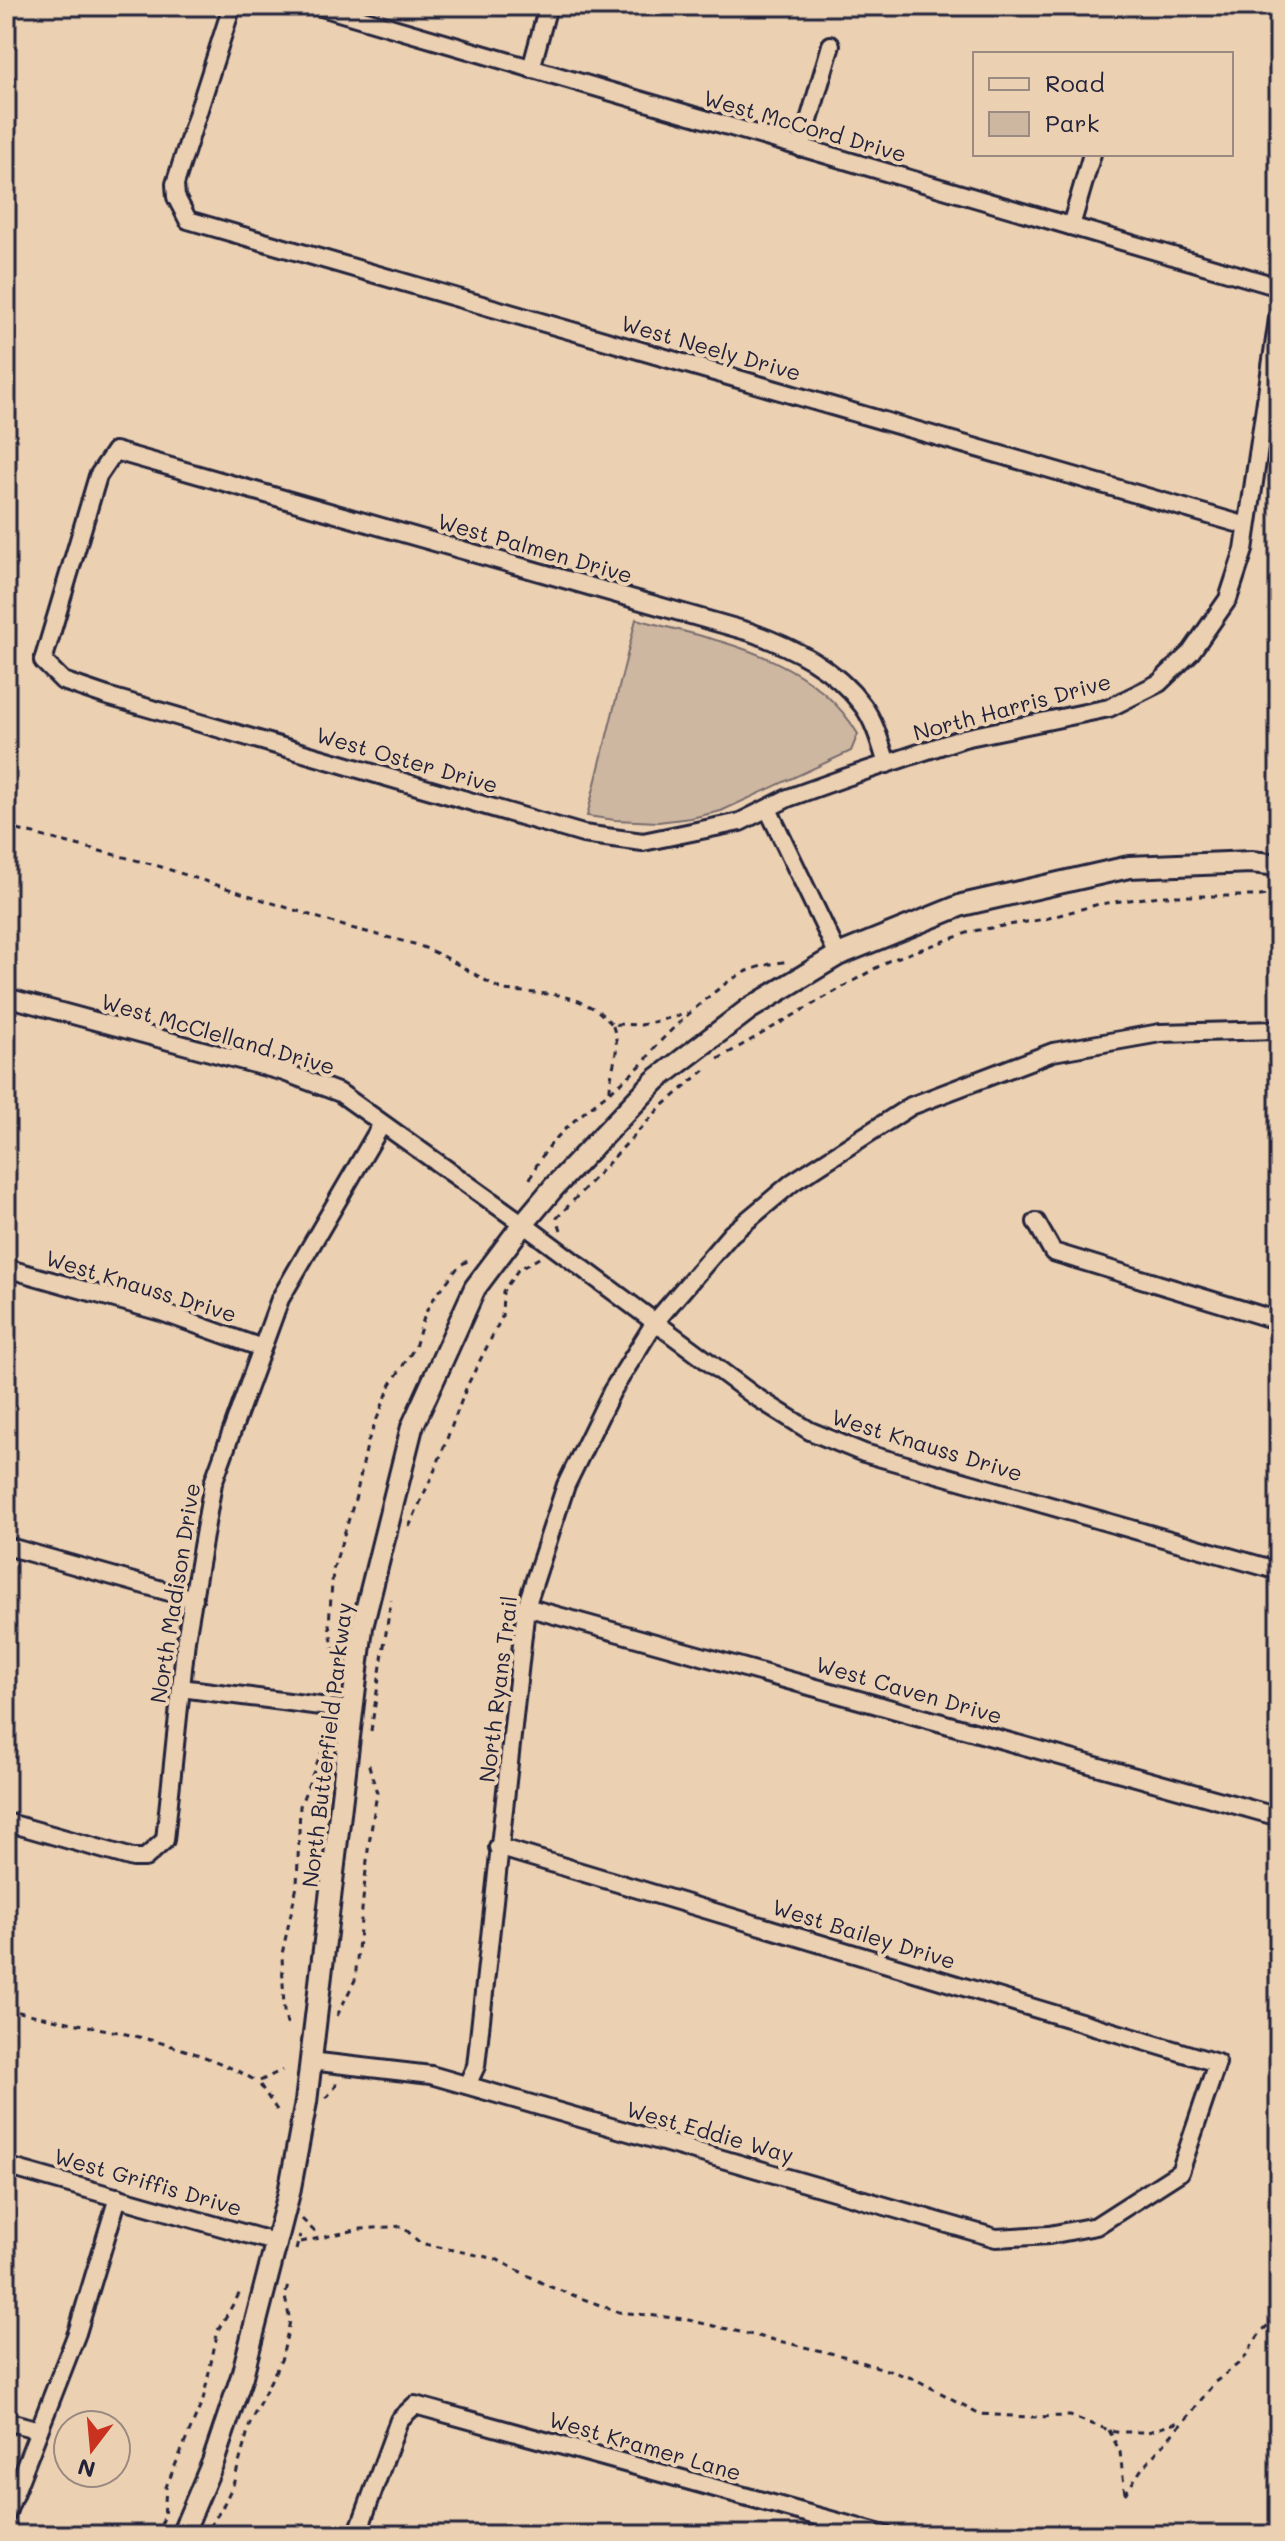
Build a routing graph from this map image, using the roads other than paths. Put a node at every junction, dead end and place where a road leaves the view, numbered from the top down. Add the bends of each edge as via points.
1 (232, 6) edge
2 (318, 6) edge
3 (548, 6) edge
4 (831, 45) dead end
5 (531, 69) junction
6 (801, 148) junction
7 (1091, 156) edge
8 (1071, 226) junction
9 (1279, 287) edge
10 (1279, 312) edge
11 (115, 451) joint
12 (1247, 526) junction
13 (887, 764) junction
14 (768, 809) junction
15 (1279, 865) edge
16 (838, 955) junction
17 (6, 997) edge
18 (1279, 1030) edge
19 (382, 1124) junction
20 (1036, 1222) dead end
21 (523, 1224) junction
22 (6, 1268) edge
23 (1279, 1321) edge
24 (655, 1322) junction
25 (262, 1348) junction
26 (6, 1546) edge
27 (1279, 1571) edge
28 (194, 1599) junction
29 (526, 1607) junction
30 (181, 1688) junction
31 (351, 1710) junction
32 (1279, 1817) edge
33 (6, 1822) edge
34 (498, 1847) junction
35 (310, 2061) junction
36 (467, 2085) junction
37 (6, 2166) edge
38 (118, 2197) junction
39 (1096, 2226) joint
40 (278, 2243) junction
41 (6, 2421) edge
42 (39, 2430) junction
43 (6, 2515) edge
44 (182, 2535) edge
45 (357, 2535) edge
46 (885, 2535) edge

1 - 12 street, West Neely Drive via 175,184 188,220
2 - 5 street, West McCord Drive
3 - 5 street
4 - 6 street
5 - 6 street, West McCord Drive
6 - 8 street, West McCord Drive
7 - 8 street
8 - 9 street, West McCord Drive
10 - 12 street, North Harris Drive
11 - 13 street, West Palmen Drive via 792,647 832,673 864,707
11 - 14 street, West Oster Drive via 98,476 43,661 63,681 583,834 643,842 740,822
12 - 13 street, North Harris Drive via 1228,599 1191,652 1159,683 1109,708 964,738
13 - 14 street, North Harris Drive
14 - 16 street
15 - 16 street, North Butterfield Parkway via 1129,867 962,905
16 - 21 street, North Butterfield Parkway via 749,1009 656,1080
17 - 19 street, West McClelland Drive via 284,1072 340,1093
18 - 24 street via 1160,1033 1053,1052 911,1106 793,1182 731,1234
19 - 21 street, West McClelland Drive
19 - 25 street, North Madison Drive via 280,1299
20 - 23 street via 1053,1252
21 - 24 street, West Knauss Drive
21 - 31 street, North Butterfield Parkway via 475,1288 412,1427 362,1627
22 - 25 street, West Knauss Drive via 161,1312
24 - 27 street, West Knauss Drive via 810,1431 864,1453
24 - 29 street, North Ryans Trail via 612,1391 566,1485
25 - 28 street, North Madison Drive via 213,1483
26 - 28 street
28 - 30 street, North Madison Drive
29 - 32 street, West Caven Drive
29 - 34 street, North Ryans Trail
30 - 31 street
30 - 33 street, North Madison Drive via 165,1840 145,1858
31 - 35 street, North Butterfield Parkway
34 - 36 street, North Ryans Trail via 476,2066
34 - 39 street, West Bailey Drive via 1217,2063 1180,2172
35 - 36 street, West Eddie Way via 431,2075
35 - 40 street, North Butterfield Parkway
36 - 39 street, West Eddie Way via 996,2238
37 - 38 street, West Griffis Drive
38 - 40 street, West Griffis Drive
38 - 42 street via 77,2333
40 - 44 street, North Butterfield Parkway via 242,2376
41 - 42 street
42 - 43 street
45 - 46 street, West Kramer Lane via 399,2420 415,2405

